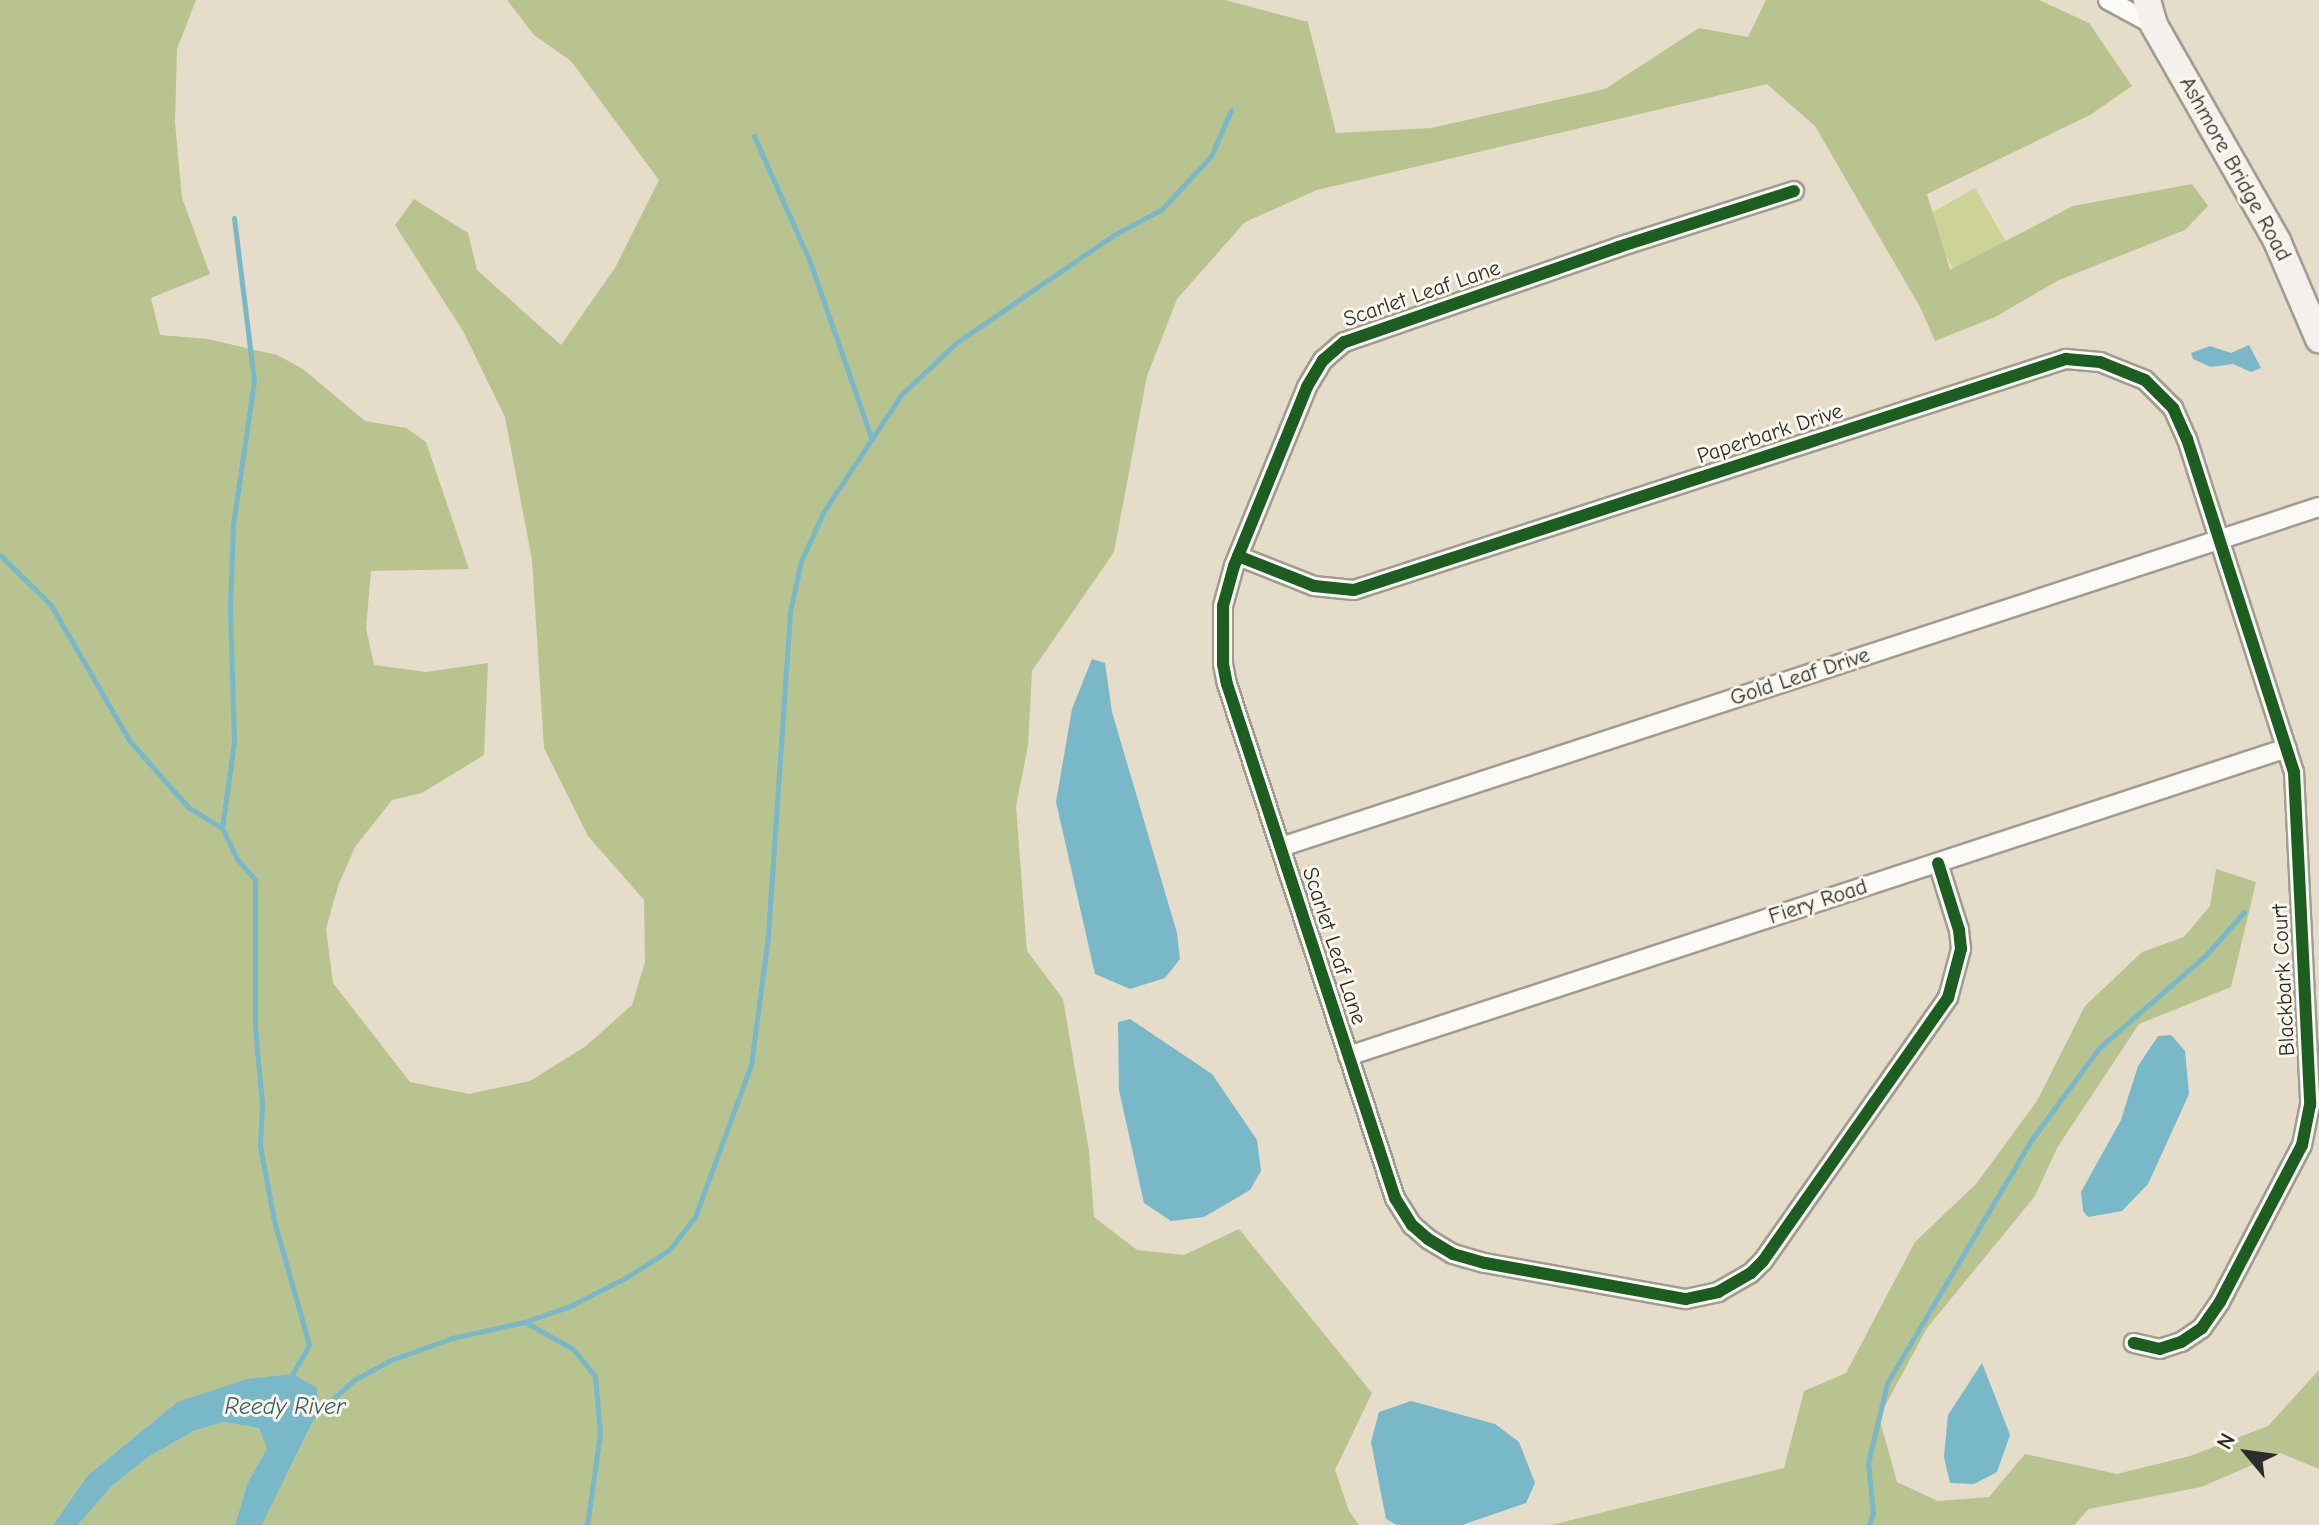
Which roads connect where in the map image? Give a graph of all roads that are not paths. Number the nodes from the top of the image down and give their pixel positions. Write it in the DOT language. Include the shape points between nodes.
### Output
graph roads {
  1 [pos="2108,0"];
  2 [pos="2150,12"];
  3 [pos="1794,191"];
  4 [pos="2319,339"];
  5 [pos="2319,507"];
  6 [pos="2219,540"];
  7 [pos="1238,556"];
  8 [pos="2287,748"];
  9 [pos="1281,847"];
  10 [pos="1938,863"];
  11 [pos="2310,904"];
  12 [pos="1348,1056"];
  13 [pos="2134,1343"];
  1 -- 2 [label="street"];
  2 -- 4 [label="main road, Ashmore Bridge Road" via="2250,189"];
  3 -- 7 [label="street, Scarlet Leaf Lane" via="1344,342 1323,360 1307,387"];
  5 -- 6 [label="street, Gold Leaf Drive"];
  6 -- 7 [label="street, Paperbark Drive" via="2187,439 2166,400 2133,373 2100,362 2066,359 1370,587 1314,586"];
  6 -- 8 [label="street, Blackbark Court"];
  6 -- 9 [label="street, Gold Leaf Drive"];
  7 -- 9 [label="street, Scarlet Leaf Lane" via="1223,606 1223,664"];
  8 -- 10 [label="street, Fiery Road"];
  8 -- 11 [label="street, Blackbark Court"];
  9 -- 12 [label="street, Scarlet Leaf Lane"];
  10 -- 12 [label="street, Fiery Road"];
  10 -- 12 [label="street, Scarlet Leaf Lane" via="1961,949 1948,998 1763,1261 1718,1292 1686,1299 1660,1296 1485,1263 1441,1248 1412,1225 1395,1198"];
  11 -- 13 [label="street, Blackbark Court" via="2310,1105 2302,1145 2202,1328 2160,1349"];
}
